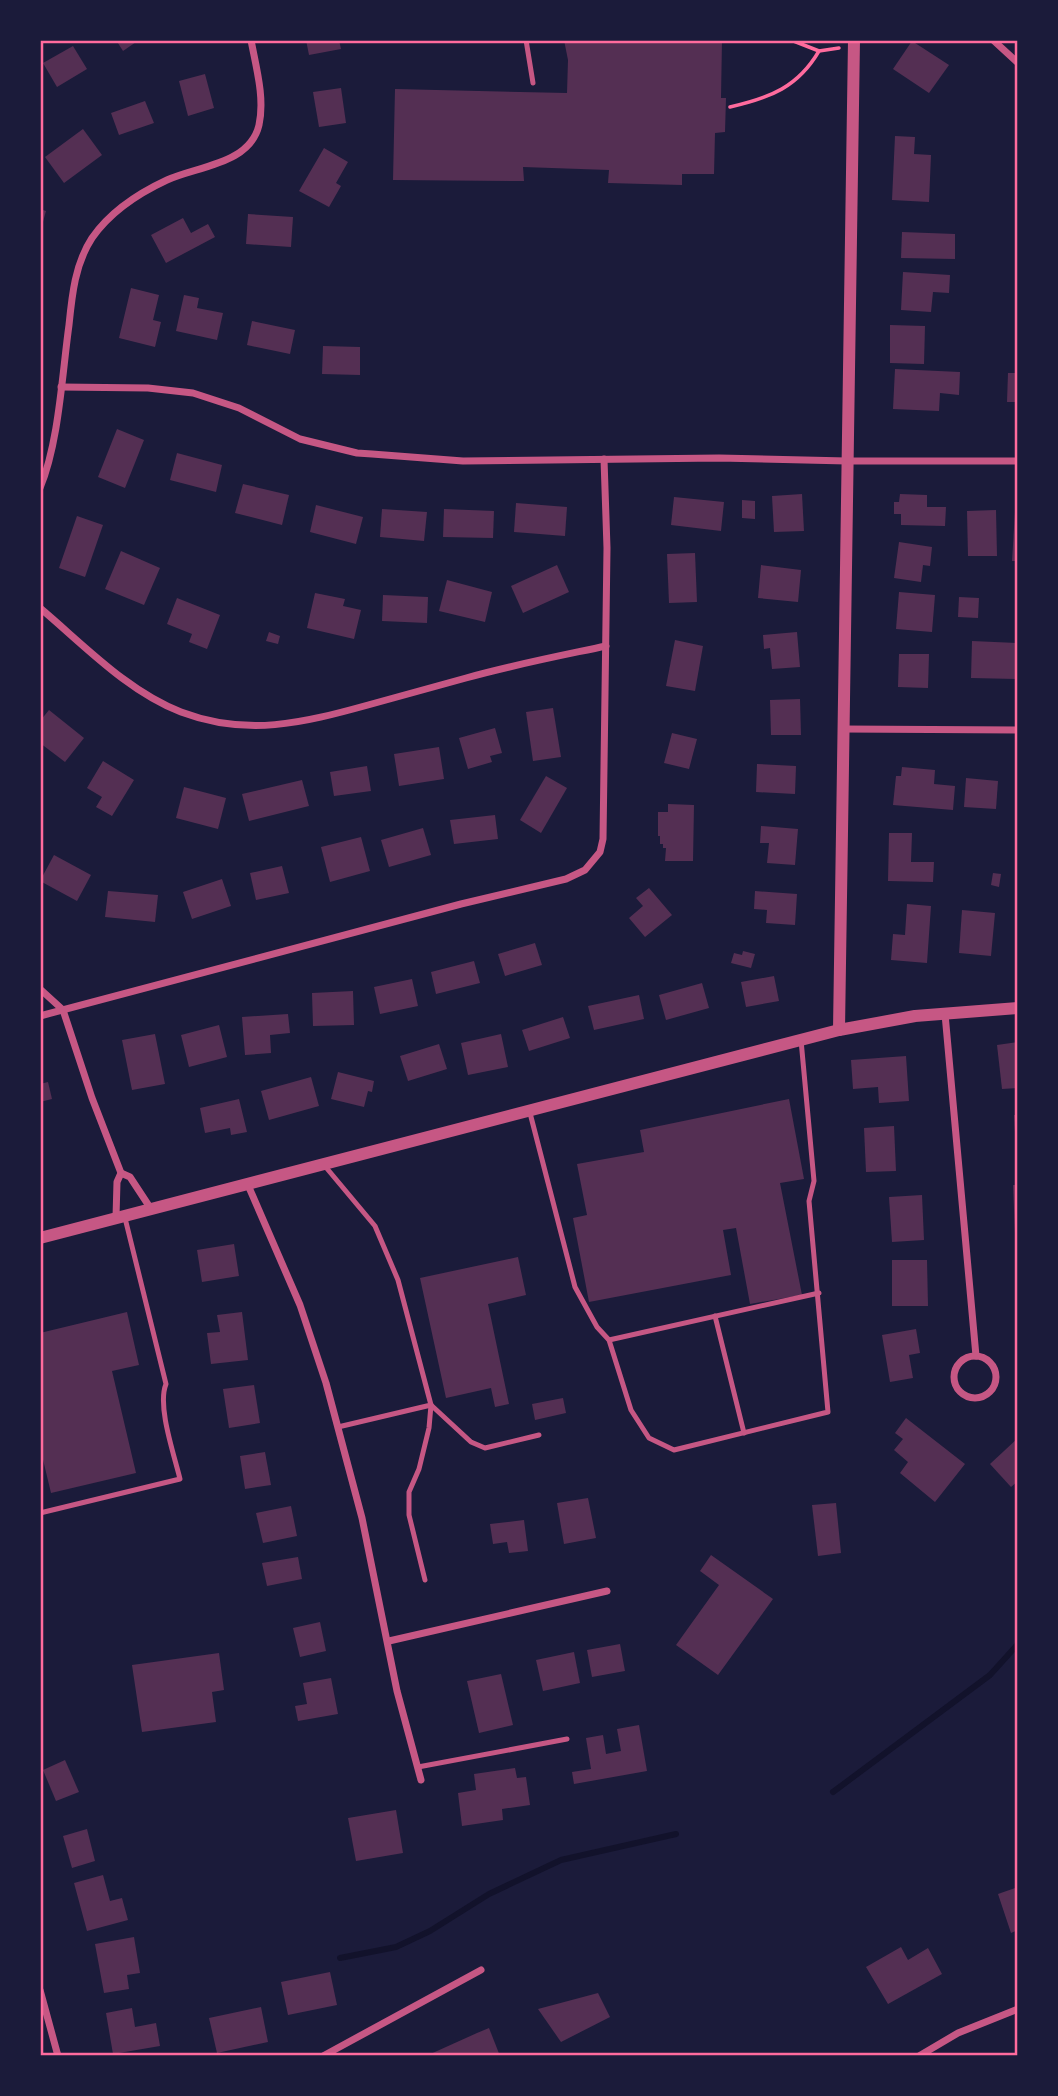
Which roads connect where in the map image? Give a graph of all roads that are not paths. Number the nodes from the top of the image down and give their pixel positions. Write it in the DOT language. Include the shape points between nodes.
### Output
graph roads {
  1 [pos="251,40"];
  2 [pos="526,40"];
  3 [pos="993,40"];
  4 [pos="854,43"];
  5 [pos="1018,63"];
  6 [pos="533,83"];
  7 [pos="61,387"];
  8 [pos="604,459"];
  9 [pos="847,461"];
  10 [pos="1018,461"];
  11 [pos="40,488"];
  12 [pos="40,608"];
  13 [pos="606,646"];
  14 [pos="843,729"];
  15 [pos="1018,730"];
  16 [pos="40,989"];
  17 [pos="1018,1008"];
  18 [pos="62,1010"];
  19 [pos="945,1014"];
  20 [pos="40,1016"];
  21 [pos="839,1030"];
  22 [pos="801,1040"];
  23 [pos="530,1111"];
  24 [pos="324,1165"];
  25 [pos="121,1173"];
  26 [pos="248,1185"];
  27 [pos="151,1209"];
  28 [pos="120,1216"];
  29 [pos="40,1238"];
  30 [pos="819,1293"];
  31 [pos="715,1316"];
  32 [pos="609,1340"];
  33 [pos="976,1356"];
  34 [pos="431,1405"];
  35 [pos="338,1427"];
  36 [pos="744,1433"];
  37 [pos="539,1435"];
  38 [pos="40,1513"];
  39 [pos="425,1580"];
  40 [pos="607,1591"];
  41 [pos="388,1641"];
  42 [pos="567,1739"];
  43 [pos="418,1767"];
  44 [pos="421,1780"];
  45 [pos="481,1970"];
  46 [pos="40,1990"];
  47 [pos="1018,2009"];
  48 [pos="58,2056"];
  49 [pos="323,2056"];
  50 [pos="919,2056"];
  1 -- 7 [label="street" via="260,95 259,125 250,145 138,195 93,237 73,290"];
  2 -- 6 [label="lane"];
  3 -- 5 [label="street"];
  4 -- 9 [label="street"];
  7 -- 8 [label="street" via="193,393 239,408 300,439 357,453 463,461"];
  7 -- 11 [label="street"];
  8 -- 9 [label="street"];
  8 -- 13 [label="street"];
  9 -- 10 [label="street"];
  9 -- 14 [label="street"];
  12 -- 13 [label="street" via="138,690 181,712 245,726 311,720"];
  13 -- 18 [label="street" via="603,839 600,852 585,870 566,879"];
  14 -- 15 [label="street"];
  14 -- 21 [label="street"];
  16 -- 18 [label="street"];
  17 -- 19 [label="street"];
  18 -- 20 [label="street"];
  18 -- 25 [label="street"];
  19 -- 21 [label="street"];
  19 -- 33 [label="street"];
  21 -- 22 [label="street"];
  22 -- 23 [label="street"];
  22 -- 30 [label="lane"];
  23 -- 24 [label="street"];
  23 -- 32 [label="lane" via="575,1287"];
  24 -- 26 [label="street"];
  24 -- 34 [label="lane" via="375,1226 398,1280"];
  25 -- 27 [label="street" via="131,1177"];
  25 -- 28 [label="street" via="117,1182"];
  26 -- 27 [label="street"];
  26 -- 35 [label="street" via="300,1305"];
  27 -- 28 [label="street"];
  28 -- 29 [label="street"];
  28 -- 38 [label="lane" via="166,1384 166,1415 180,1479"];
  30 -- 31 [label="lane"];
  30 -- 36 [label="lane" via="828,1412"];
  31 -- 32 [label="lane"];
  31 -- 36 [label="lane"];
  32 -- 36 [label="lane" via="631,1410 649,1438 674,1450"];
  33 -- 33 [label="street" via="958,1364 954,1377 963,1394 976,1398 989,1393 996,1381 994,1367"];
  34 -- 35 [label="lane"];
  34 -- 37 [label="lane" via="471,1442 485,1448"];
  34 -- 39 [label="lane" via="419,1469 409,1492 409,1515"];
  35 -- 41 [label="street"];
  40 -- 41 [label="street"];
  41 -- 43 [label="street"];
  42 -- 43 [label="lane"];
  43 -- 44 [label="street"];
  45 -- 49 [label="street"];
  46 -- 48 [label="street"];
  47 -- 50 [label="street" via="958,2033"];
}
